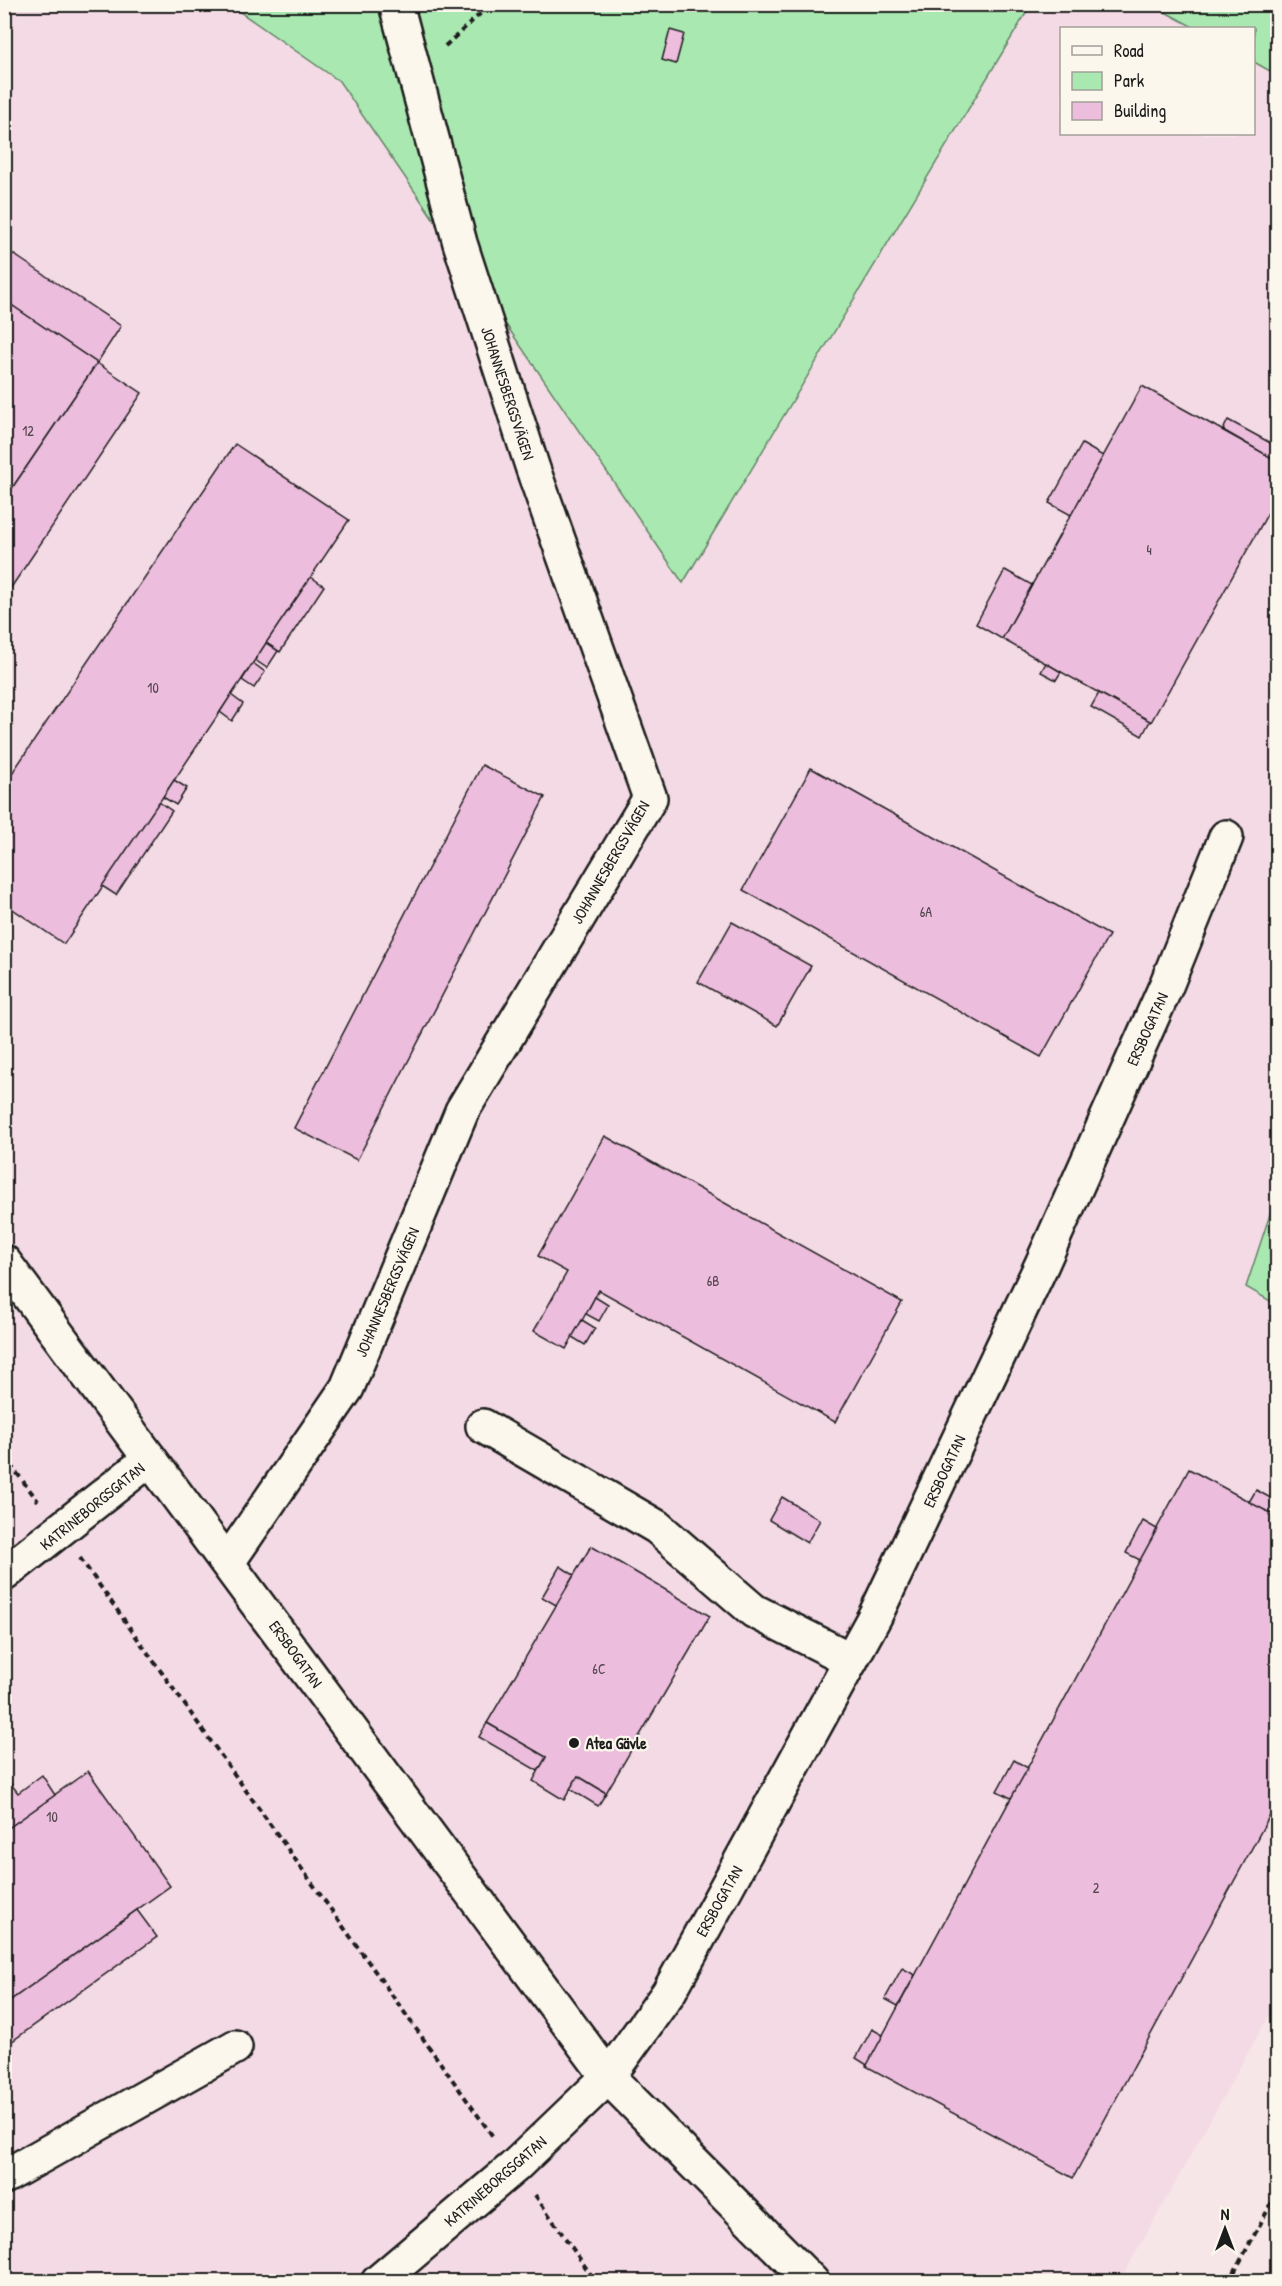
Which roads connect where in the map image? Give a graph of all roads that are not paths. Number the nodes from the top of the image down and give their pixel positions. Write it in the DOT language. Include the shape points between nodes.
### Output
graph roads {
  1 [pos="396,4"];
  2 [pos="1226,837"];
  3 [pos="4,1262"];
  4 [pos="483,1426"];
  5 [pos="150,1459"];
  6 [pos="228,1562"];
  7 [pos="4,1574"];
  8 [pos="851,1660"];
  9 [pos="235,2047"];
  10 [pos="608,2077"];
  11 [pos="4,2177"];
  12 [pos="378,2282"];
  13 [pos="812,2282"];
  1 -- 6 [label="street, JOHANNESBERGSVÄGEN" via="459,243 529,458 650,798 462,1111 347,1388"];
  2 -- 8 [label="street, ERSBOGATAN" via="1166,986 1042,1264"];
  3 -- 5 [label="street, ERSBOGATAN"];
  4 -- 8 [label="street" via="657,1527 754,1611"];
  5 -- 6 [label="street, ERSBOGATAN"];
  5 -- 7 [label="street, KATRINEBORGSGATAN"];
  6 -- 10 [label="street, ERSBOGATAN"];
  8 -- 10 [label="street, ERSBOGATAN" via="669,1992"];
  9 -- 11 [label="street"];
  10 -- 12 [label="street, KATRINEBORGSGATAN" via="514,2167"];
  10 -- 13 [label="street, ERSBOGATAN"];
}
